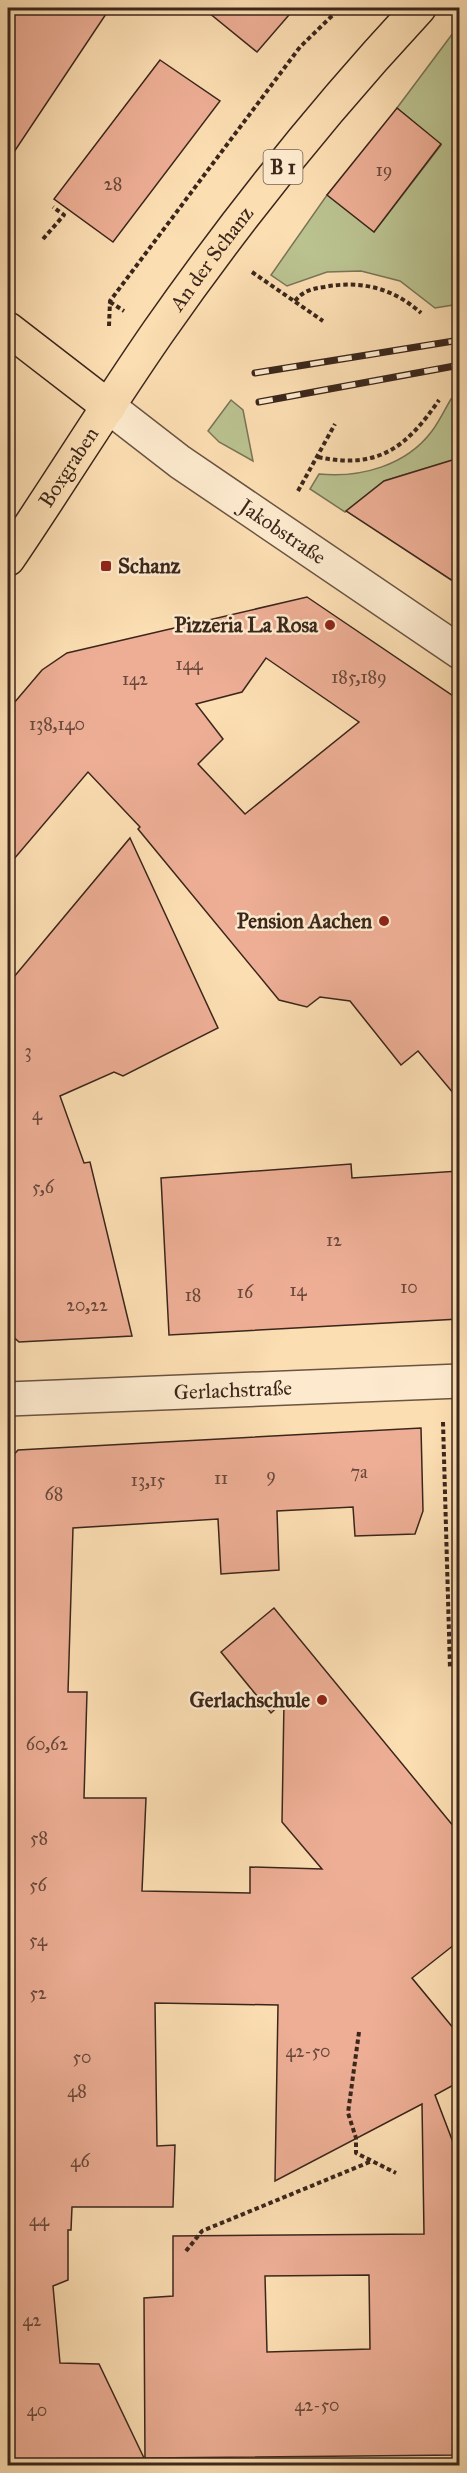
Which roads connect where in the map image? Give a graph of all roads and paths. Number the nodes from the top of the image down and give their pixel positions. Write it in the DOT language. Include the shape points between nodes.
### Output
graph roads {
  1 [pos="340,8"];
  2 [pos="419,8"];
  3 [pos="52,207"];
  4 [pos="43,239"];
  5 [pos="220,248"];
  6 [pos="110,301"];
  7 [pos="295,301"];
  8 [pos="422,313"];
  9 [pos="323,321"];
  10 [pos="8,329"];
  11 [pos="439,400"];
  12 [pos="109,407"];
  13 [pos="335,424"];
  14 [pos="318,457"];
  15 [pos="277,528"];
  16 [pos="8,559"];
  17 [pos="459,652"];
  18 [pos="450,1381"];
  19 [pos="8,1399"];
  20 [pos="450,1669"];
  21 [pos="359,2032"];
  22 [pos="372,2161"];
  23 [pos="396,2173"];
  24 [pos="186,2251"];
  1 -- 6 [label="path" via="300,47"];
  2 -- 5 [label="main road, An der Schanz / B 1" via="366,64"];
  3 -- 4 [label="path" via="64,215"];
  5 -- 7 [label="path"];
  5 -- 12 [label="main road, An der Schanz / B 1"];
  7 -- 8 [label="path" via="303,292 313,289 360,284 393,293"];
  7 -- 9 [label="path"];
  10 -- 12 [label="main road"];
  11 -- 14 [label="path" via="410,438 393,448 366,459 337,461"];
  12 -- 15 [label="street, Jakobstraße"];
  12 -- 16 [label="main road, Boxgraben / B 1"];
  13 -- 14 [label="path"];
  14 -- 15 [label="path"];
  15 -- 17 [label="street, Jakobstraße"];
  18 -- 19 [label="street, Gerlachstraße"];
  18 -- 20 [label="path"];
  21 -- 22 [label="path" via="348,2113 356,2153"];
  22 -- 23 [label="path"];
  22 -- 24 [label="path" via="202,2231"];
}
